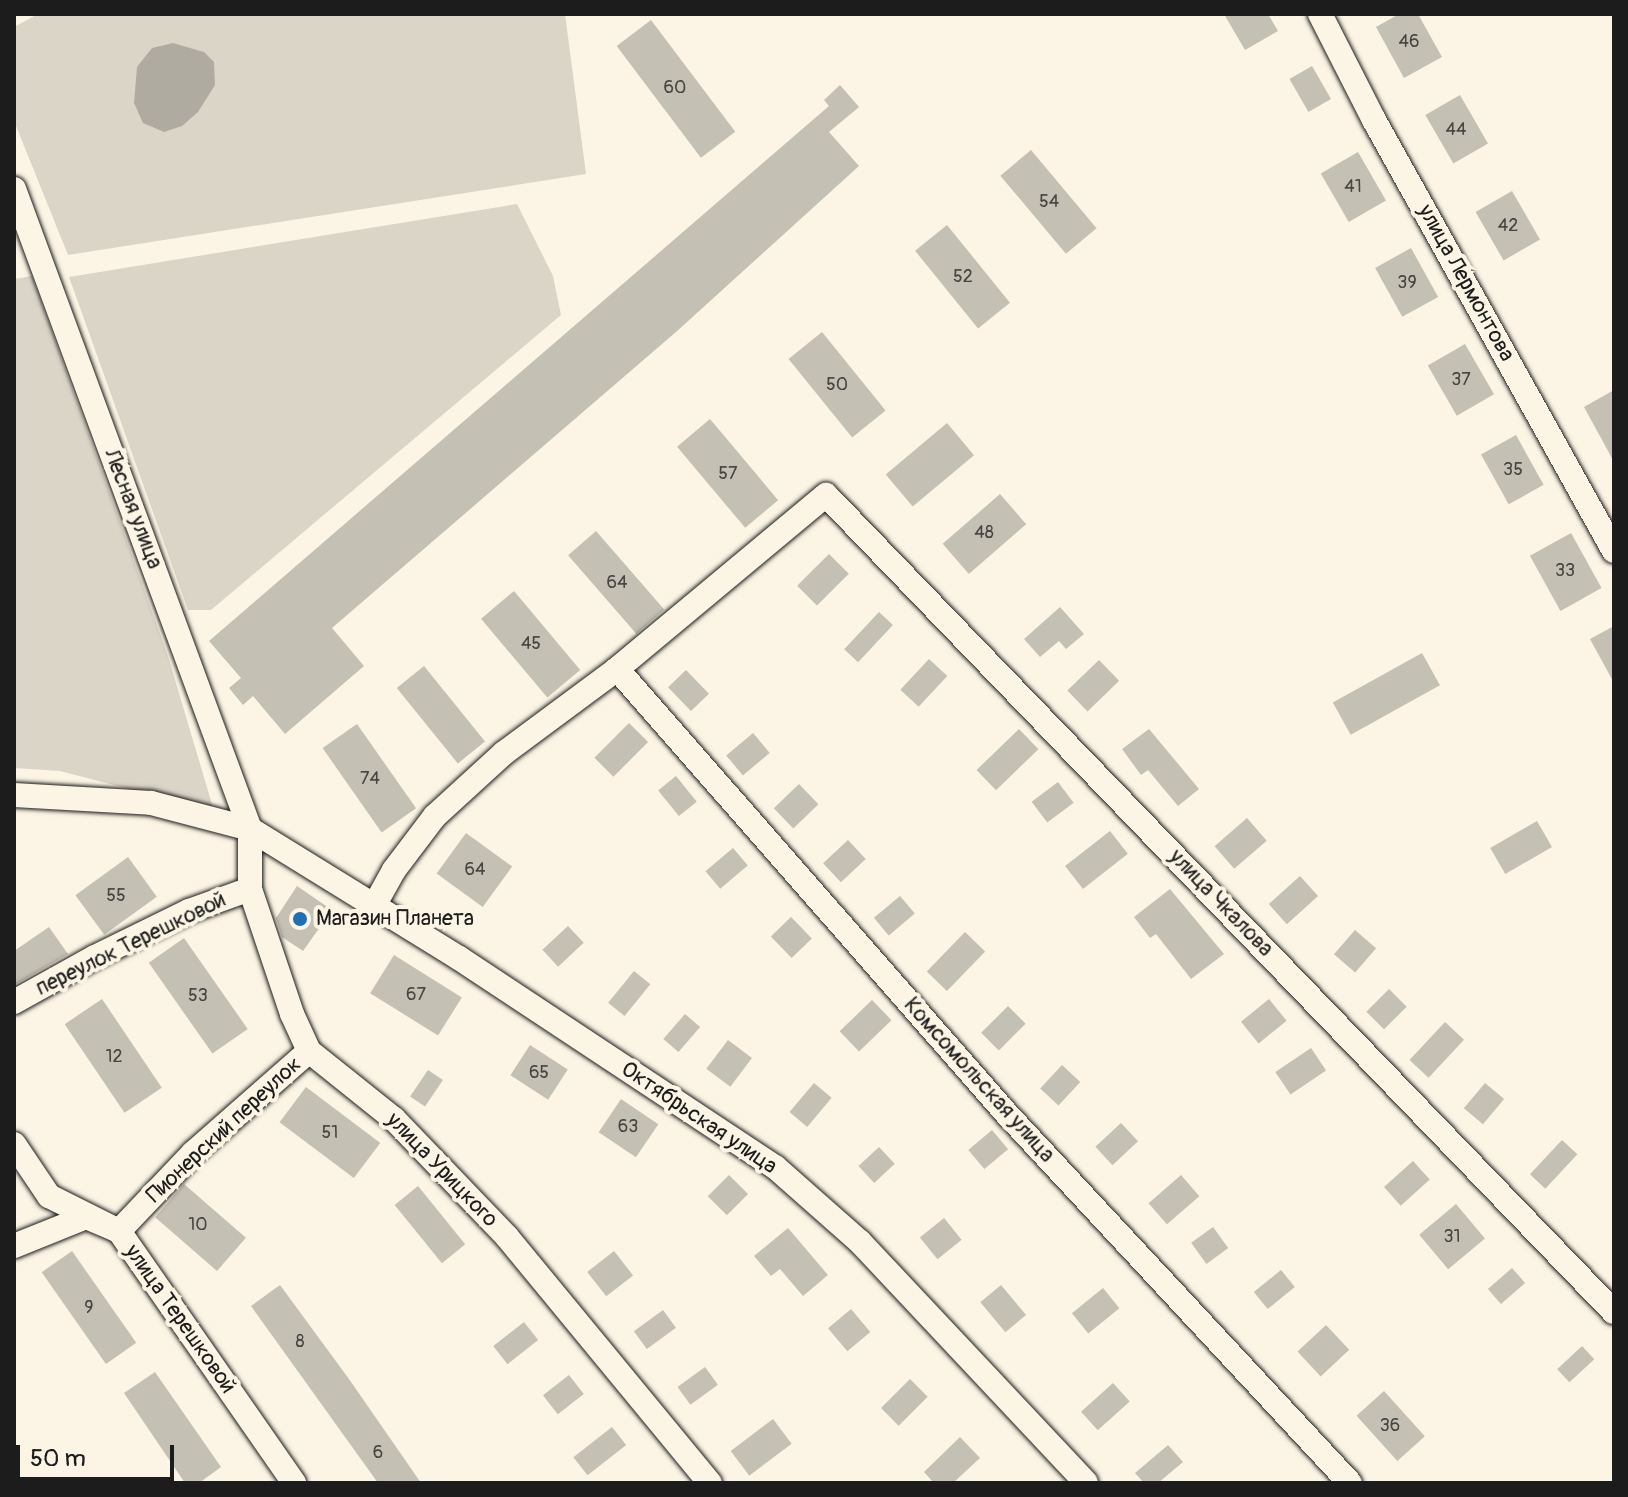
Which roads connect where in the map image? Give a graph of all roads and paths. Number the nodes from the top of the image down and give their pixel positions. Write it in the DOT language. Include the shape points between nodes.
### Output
graph roads {
  1 [pos="1320,14"];
  2 [pos="14,189"];
  3 [pos="1614,551"];
  4 [pos="617,669"];
  5 [pos="14,795"];
  6 [pos="250,829"];
  7 [pos="250,889"];
  8 [pos="374,906"];
  9 [pos="14,1002"];
  10 [pos="309,1051"];
  11 [pos="14,1144"];
  12 [pos="119,1231"];
  13 [pos="14,1246"];
  14 [pos="1614,1312"];
  15 [pos="294,1483"];
  16 [pos="710,1483"];
  17 [pos="1086,1483"];
  18 [pos="1350,1483"];
  1 -- 3 [label="street, улица Лермонтова"];
  2 -- 6 [label="street, Лесная улица"];
  4 -- 8 [label="street" via="504,753 435,816"];
  4 -- 14 [label="street, улица Чкалова" via="826,495"];
  4 -- 18 [label="street, Комсомольская улица" via="1006,1113"];
  5 -- 6 [label="street, Октябрьская улица" via="151,803"];
  6 -- 7 [label="street, улица Урицкого"];
  6 -- 8 [label="street, Октябрьская улица"];
  7 -- 9 [label="street, переулок Терешковой" via="176,918"];
  7 -- 10 [label="street, улица Урицкого"];
  8 -- 17 [label="street, Октябрьская улица" via="775,1167 860,1242"];
  10 -- 12 [label="street, Пионерский переулок" via="193,1153"];
  10 -- 16 [label="street, улица Урицкого" via="394,1119 507,1237"];
  11 -- 12 [label="street, улица Терешковой" via="49,1196"];
  12 -- 13 [label="street" via="86,1217"];
  12 -- 15 [label="street, улица Терешковой"];
}
